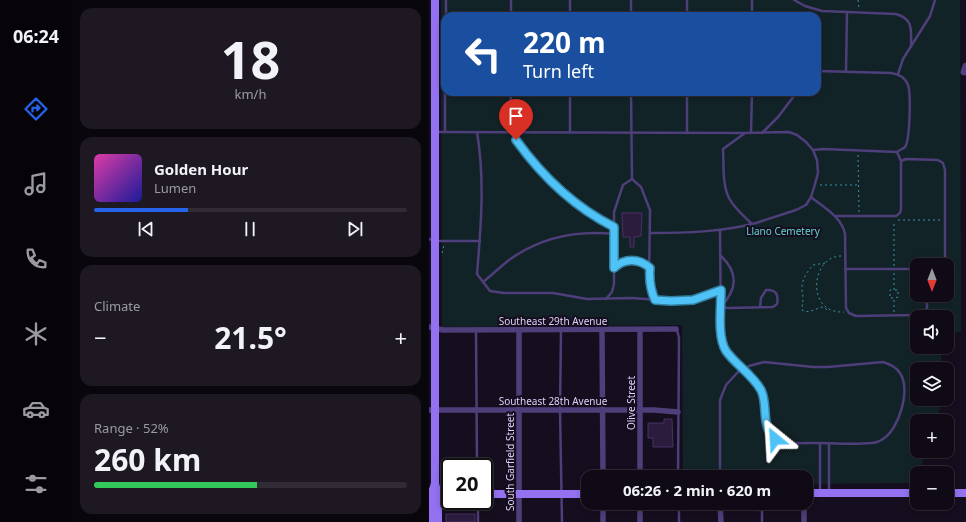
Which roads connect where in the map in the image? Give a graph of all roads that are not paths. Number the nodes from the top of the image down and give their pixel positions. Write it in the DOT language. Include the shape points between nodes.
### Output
graph roads {
  1 [pos="435,0"];
  2 [pos="446,0"];
  3 [pos="511,0"];
  4 [pos="570,0"];
  5 [pos="631,0"];
  6 [pos="687,0"];
  7 [pos="752,0"];
  8 [pos="794,0"];
  9 [pos="935,0"];
  10 [pos="446,12"];
  11 [pos="511,12"];
  12 [pos="570,12"];
  13 [pos="631,12"];
  14 [pos="687,12"];
  15 [pos="752,12"];
  16 [pos="847,12"];
  17 [pos="911,47"];
  18 [pos="821,71"];
  19 [pos="846,71"];
  20 [pos="898,74"];
  21 [pos="445,96"];
  22 [pos="511,96"];
  23 [pos="570,96"];
  24 [pos="631,96"];
  25 [pos="687,96"];
  26 [pos="751,96"];
  27 [pos="794,96"];
  28 [pos="435,132"];
  29 [pos="445,132"];
  30 [pos="477,132"];
  31 [pos="511,132"];
  32 [pos="570,132"];
  33 [pos="631,132"];
  34 [pos="687,133"];
  35 [pos="745,133"];
  36 [pos="751,133"];
  37 [pos="762,133"];
  38 [pos="813,150"];
  39 [pos="897,152"];
  40 [pos="901,161"];
  41 [pos="632,179"];
  42 [pos="811,197"];
  43 [pos="835,216"];
  44 [pos="752,224"];
  45 [pos="614,227"];
  46 [pos="720,230"];
  47 [pos="651,233"];
  48 [pos="614,234"];
  49 [pos="431,241"];
  50 [pos="480,241"];
  51 [pos="720,255"];
  52 [pos="945,258"];
  53 [pos="614,268"];
  54 [pos="650,268"];
  55 [pos="845,269"];
  56 [pos="910,269"];
  57 [pos="483,282"];
  58 [pos="721,290"];
  59 [pos="606,299"];
  60 [pos="655,300"];
  61 [pos="927,302"];
  62 [pos="721,307"];
  63 [pos="760,307"];
  64 [pos="432,328"];
  65 [pos="677,329"];
  66 [pos="476,330"];
  67 [pos="561,330"];
  68 [pos="602,330"];
  69 [pos="640,330"];
  70 [pos="519,331"];
  71 [pos="744,369"];
  72 [pos="432,410"];
  73 [pos="477,410"];
  74 [pos="519,410"];
  75 [pos="560,410"];
  76 [pos="602,410"];
  77 [pos="640,410"];
  78 [pos="678,412"];
  79 [pos="819,443"];
  80 [pos="829,443"];
  81 [pos="477,458"];
  82 [pos="603,470"];
  83 [pos="640,470"];
  84 [pos="678,470"];
  85 [pos="720,470"];
  86 [pos="433,492"];
  87 [pos="813,493"];
  88 [pos="819,493"];
  89 [pos="829,493"];
  90 [pos="910,493"];
  91 [pos="954,493"];
  92 [pos="966,493"];
  93 [pos="493,494"];
  94 [pos="519,494"];
  95 [pos="561,494"];
  96 [pos="581,494"];
  97 [pos="478,510"];
  98 [pos="603,510"];
  99 [pos="640,510"];
  100 [pos="679,510"];
  101 [pos="721,510"];
  102 [pos="762,510"];
  103 [pos="804,510"];
  104 [pos="431,522"];
  105 [pos="438,522"];
  106 [pos="477,522"];
  107 [pos="519,522"];
  108 [pos="561,522"];
  109 [pos="603,522"];
  110 [pos="640,522"];
  111 [pos="679,522"];
  112 [pos="721,522"];
  113 [pos="762,522"];
  114 [pos="804,522"];
  1 -- 28 [label="main road"];
  2 -- 10 [label="lane"];
  3 -- 11 [label="lane"];
  4 -- 12 [label="lane"];
  5 -- 13 [label="lane"];
  6 -- 14 [label="lane"];
  7 -- 15 [label="lane"];
  8 -- 16 [label="lane" via="822,11"];
  9 -- 17 [label="lane" via="930,16"];
  16 -- 17 [label="lane" via="904,16 911,30"];
  16 -- 19 [label="lane"];
  17 -- 20 [label="lane" via="903,59"];
  18 -- 19 [label="lane"];
  19 -- 20 [label="lane"];
  20 -- 39 [label="lane" via="908,84 910,92 909,139"];
  21 -- 29 [label="lane"];
  22 -- 31 [label="lane"];
  23 -- 32 [label="lane"];
  24 -- 33 [label="lane"];
  25 -- 34 [label="lane"];
  26 -- 36 [label="lane"];
  27 -- 37 [label="lane"];
  28 -- 29 [label="lane"];
  28 -- 49 [label="main road"];
  29 -- 30 [label="lane"];
  30 -- 31 [label="lane"];
  30 -- 50 [label="lane" via="483,183"];
  31 -- 32 [label="lane"];
  31 -- 45 [label="lane" via="552,183 596,218"];
  32 -- 33 [label="lane"];
  33 -- 34 [label="lane"];
  33 -- 41 [label="lane"];
  34 -- 35 [label="lane"];
  35 -- 36 [label="lane"];
  35 -- 44 [label="lane" via="723,149 724,181 729,198"];
  36 -- 37 [label="lane"];
  37 -- 38 [label="lane" via="789,132 797,135"];
  38 -- 39 [label="lane"];
  38 -- 42 [label="lane" via="818,173"];
  39 -- 40 [label="lane"];
  40 -- 43 [label="lane" via="900,213 896,216"];
  40 -- 52 [label="lane" via="938,160 943,163"];
  41 -- 45 [label="lane" via="623,185 618,198 614,212"];
  41 -- 47 [label="lane" via="641,187 646,198 650,210"];
  42 -- 43 [label="lane"];
  42 -- 44 [label="lane" via="806,204 796,210"];
  43 -- 55 [label="lane" via="844,227"];
  44 -- 46 [label="lane"];
  45 -- 48 [label="lane"];
  46 -- 47 [label="lane"];
  46 -- 51 [label="lane"];
  47 -- 54 [label="lane"];
  48 -- 53 [label="lane"];
  48 -- 57 [label="lane" via="597,232 554,237 509,260"];
  49 -- 50 [label="lane"];
  49 -- 64 [label="main road"];
  50 -- 57 [label="lane" via="477,274"];
  51 -- 58 [label="lane"];
  51 -- 62 [label="lane" via="732,268 734,280 729,299"];
  53 -- 54 [label="lane" via="620,262 632,261"];
  53 -- 59 [label="lane" via="612,292"];
  54 -- 60 [label="lane" via="649,282"];
  55 -- 56 [label="lane"];
  55 -- 61 [label="lane" via="846,308 849,313 856,316 917,315 927,308"];
  57 -- 59 [label="lane" via="490,291 504,293 553,293 587,299"];
  58 -- 60 [label="lane" via="693,300"];
  58 -- 62 [label="lane"];
  59 -- 60 [label="lane"];
  62 -- 63 [label="lane"];
  62 -- 71 [label="lane" via="721,338 726,350"];
  63 -- 63 [label="lane" via="773,307 777,304 779,298 776,293 766,290 761,298"];
  64 -- 66 [label="street, Southeast 29th Avenue"];
  64 -- 72 [label="main road"];
  65 -- 69 [label="street, Southeast 29th Avenue"];
  65 -- 78 [label="lane"];
  66 -- 70 [label="street, Southeast 29th Avenue"];
  66 -- 73 [label="lane"];
  67 -- 68 [label="street, Southeast 29th Avenue"];
  67 -- 70 [label="street, Southeast 29th Avenue"];
  67 -- 75 [label="lane"];
  68 -- 69 [label="street, Southeast 29th Avenue"];
  68 -- 76 [label="street"];
  69 -- 77 [label="street, Olive Street"];
  70 -- 74 [label="street, South Garfield Street"];
  71 -- 79 [label="lane" via="761,390 766,422 775,439 783,442"];
  71 -- 80 [label="lane" via="764,362 813,367 883,362 897,369 904,384 903,398 896,425 890,434 873,443"];
  71 -- 85 [label="lane" via="726,384 720,400"];
  72 -- 73 [label="street, Southeast 28th Avenue"];
  72 -- 86 [label="main road"];
  73 -- 74 [label="street, Southeast 28th Avenue"];
  73 -- 81 [label="lane"];
  74 -- 75 [label="street, Southeast 28th Avenue"];
  74 -- 94 [label="street, South Garfield Street"];
  75 -- 76 [label="street, Southeast 28th Avenue"];
  75 -- 95 [label="lane"];
  76 -- 77 [label="street, Southeast 28th Avenue"];
  76 -- 82 [label="street"];
  77 -- 78 [label="street, Southeast 28th Avenue"];
  77 -- 83 [label="street, Olive Street"];
  78 -- 84 [label="lane"];
  79 -- 80 [label="lane"];
  79 -- 88 [label="lane"];
  80 -- 89 [label="lane"];
  86 -- 104 [label="main road"];
  86 -- 105 [label="main road"];
  87 -- 88 [label="main road"];
  88 -- 89 [label="main road"];
  89 -- 90 [label="main road"];
  91 -- 92 [label="main road"];
  93 -- 94 [label="main road"];
  94 -- 95 [label="main road"];
  94 -- 107 [label="street, South Garfield Street"];
  95 -- 96 [label="main road"];
  95 -- 108 [label="lane"];
  97 -- 106 [label="lane"];
  98 -- 109 [label="street"];
  99 -- 110 [label="street"];
  100 -- 111 [label="lane"];
  101 -- 112 [label="street"];
  102 -- 113 [label="lane"];
  103 -- 114 [label="street"];
}
